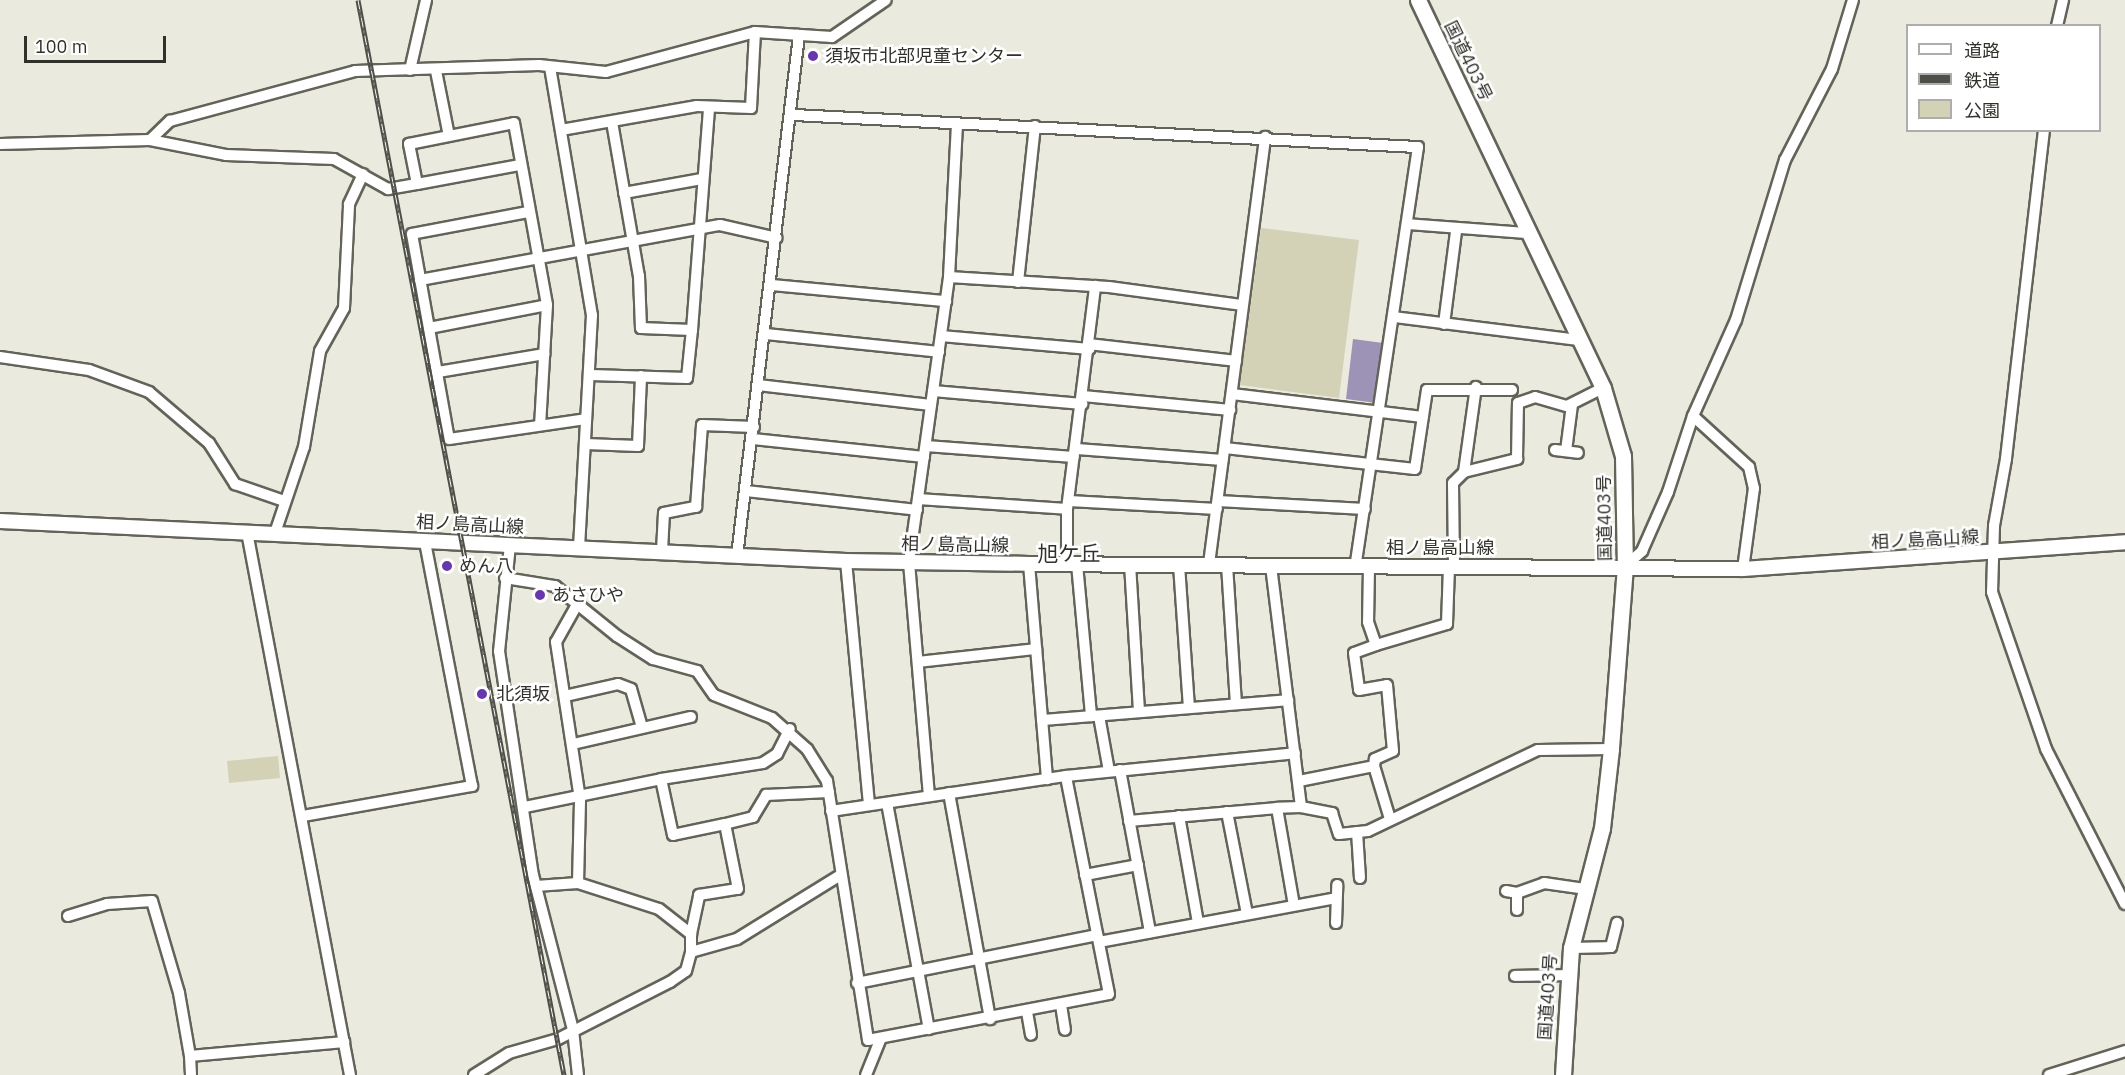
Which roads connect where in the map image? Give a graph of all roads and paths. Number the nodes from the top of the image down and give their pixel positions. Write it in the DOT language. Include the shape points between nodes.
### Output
graph roads {
  1 [pos="426,0"];
  2 [pos="886,0"];
  3 [pos="1418,0"];
  4 [pos="1853,0"];
  5 [pos="2063,0"];
  6 [pos="2057,24"];
  7 [pos="754,32"];
  8 [pos="799,36"];
  9 [pos="550,67"];
  10 [pos="410,70"];
  11 [pos="436,71"];
  12 [pos="709,108"];
  13 [pos="794,115"];
  14 [pos="612,122"];
  15 [pos="957,124"];
  16 [pos="1035,126"];
  17 [pos="561,130"];
  18 [pos="2044,132"];
  19 [pos="449,136"];
  20 [pos="1265,137"];
  21 [pos="150,140"];
  22 [pos="0,144"];
  23 [pos="520,165"];
  24 [pos="363,174"];
  25 [pos="702,179"];
  26 [pos="417,184"];
  27 [pos="624,193"];
  28 [pos="528,212"];
  29 [pos="1407,224"];
  30 [pos="698,230"];
  31 [pos="1456,231"];
  32 [pos="1528,233"];
  33 [pos="777,238"];
  34 [pos="633,242"];
  35 [pos="584,251"];
  36 [pos="538,259"];
  37 [pos="949,277"];
  38 [pos="420,280"];
  39 [pos="1018,282"];
  40 [pos="772,285"];
  41 [pos="1095,286"];
  42 [pos="946,301"];
  43 [pos="547,305"];
  44 [pos="1243,305"];
  45 [pos="1394,317"];
  46 [pos="1444,324"];
  47 [pos="429,328"];
  48 [pos="693,330"];
  49 [pos="766,334"];
  50 [pos="941,336"];
  51 [pos="1578,340"];
  52 [pos="1089,346"];
  53 [pos="939,352"];
  54 [pos="544,354"];
  55 [pos="0,357"];
  56 [pos="1236,361"];
  57 [pos="438,372"];
  58 [pos="591,375"];
  59 [pos="641,376"];
  60 [pos="758,385"];
  61 [pos="1476,387"];
  62 [pos="1603,388"];
  63 [pos="1512,390"];
  64 [pos="933,391"];
  65 [pos="1232,394"];
  66 [pos="1083,400"];
  67 [pos="931,405"];
  68 [pos="1572,405"];
  69 [pos="1230,410"];
  70 [pos="1378,410"];
  71 [pos="1693,416"];
  72 [pos="1423,417"];
  73 [pos="586,418"];
  74 [pos="540,425"];
  75 [pos="754,433"];
  76 [pos="586,444"];
  77 [pos="1225,448"];
  78 [pos="925,451"];
  79 [pos="1567,451"];
  80 [pos="1075,453"];
  81 [pos="1223,460"];
  82 [pos="1372,462"];
  83 [pos="1464,472"];
  84 [pos="746,491"];
  85 [pos="284,501"];
  86 [pos="917,504"];
  87 [pos="1068,505"];
  88 [pos="1217,505"];
  89 [pos="1365,509"];
  90 [pos="0,521"];
  91 [pos="247,532"];
  92 [pos="275,533"];
  93 [pos="425,541"];
  94 [pos="2125,542"];
  95 [pos="510,545"];
  96 [pos="579,548"];
  97 [pos="662,551"];
  98 [pos="1991,554"];
  99 [pos="737,556"];
  100 [pos="846,561"];
  101 [pos="909,562"];
  102 [pos="1029,564"];
  103 [pos="1072,564"];
  104 [pos="1130,564"];
  105 [pos="1179,564"];
  106 [pos="1209,564"];
  107 [pos="1227,565"];
  108 [pos="1271,566"];
  109 [pos="1452,566"];
  110 [pos="1626,566"];
  111 [pos="1362,567"];
  112 [pos="1743,569"];
  113 [pos="505,578"];
  114 [pos="578,603"];
  115 [pos="1376,645"];
  116 [pos="1036,650"];
  117 [pos="918,662"];
  118 [pos="565,696"];
  119 [pos="1288,700"];
  120 [pos="1236,704"];
  121 [pos="1189,708"];
  122 [pos="1139,712"];
  123 [pos="1095,716"];
  124 [pos="691,717"];
  125 [pos="1042,720"];
  126 [pos="642,727"];
  127 [pos="790,729"];
  128 [pos="573,744"];
  129 [pos="1611,749"];
  130 [pos="1295,753"];
  131 [pos="1374,766"];
  132 [pos="1114,770"];
  133 [pos="1066,776"];
  134 [pos="661,779"];
  135 [pos="1047,779"];
  136 [pos="1299,781"];
  137 [pos="830,792"];
  138 [pos="949,793"];
  139 [pos="579,795"];
  140 [pos="929,796"];
  141 [pos="887,803"];
  142 [pos="869,805"];
  143 [pos="525,807"];
  144 [pos="1302,807"];
  145 [pos="1277,808"];
  146 [pos="831,811"];
  147 [pos="1227,812"];
  148 [pos="303,816"];
  149 [pos="1179,816"];
  150 [pos="1390,819"];
  151 [pos="1129,820"];
  152 [pos="725,825"];
  153 [pos="1357,832"];
  154 [pos="1138,865"];
  155 [pos="1085,875"];
  156 [pos="839,876"];
  157 [pos="1360,878"];
  158 [pos="578,883"];
  159 [pos="1337,885"];
  160 [pos="536,886"];
  161 [pos="1586,889"];
  162 [pos="1336,898"];
  163 [pos="1294,904"];
  164 [pos="2125,904"];
  165 [pos="1517,909"];
  166 [pos="1247,914"];
  167 [pos="68,916"];
  168 [pos="1198,923"];
  169 [pos="1336,923"];
  170 [pos="1617,923"];
  171 [pos="1150,932"];
  172 [pos="692,934"];
  173 [pos="1098,938"];
  174 [pos="1571,948"];
  175 [pos="692,952"];
  176 [pos="979,959"];
  177 [pos="919,971"];
  178 [pos="1568,975"];
  179 [pos="1515,976"];
  180 [pos="857,982"];
  181 [pos="1060,1005"];
  182 [pos="1028,1012"];
  183 [pos="990,1019"];
  184 [pos="929,1029"];
  185 [pos="1065,1029"];
  186 [pos="573,1030"];
  187 [pos="1031,1035"];
  188 [pos="880,1038"];
  189 [pos="344,1042"];
  190 [pos="2125,1051"];
  191 [pos="190,1056"];
  192 [pos="191,1075"];
  193 [pos="350,1075"];
  194 [pos="474,1075"];
  195 [pos="578,1075"];
  196 [pos="866,1075"];
  197 [pos="1563,1075"];
  198 [pos="2049,1075"];
  1 -- 10 [label="street"];
  2 -- 8 [label="street" via="832,37"];
  3 -- 32 [label="highway, 国道403号"];
  4 -- 71 [label="street" via="1832,69 1785,160 1736,320"];
  5 -- 6 [label="street"];
  7 -- 8 [label="street"];
  7 -- 9 [label="street" via="606,72"];
  7 -- 12 [label="street" via="751,108"];
  8 -- 13 [label="street"];
  9 -- 11 [label="street"];
  9 -- 17 [label="street"];
  10 -- 11 [label="street"];
  10 -- 21 [label="street" via="355,71 170,122"];
  11 -- 19 [label="street"];
  12 -- 14 [label="street"];
  12 -- 25 [label="street"];
  13 -- 15 [label="street"];
  13 -- 33 [label="street"];
  14 -- 17 [label="street"];
  14 -- 27 [label="street"];
  15 -- 16 [label="street"];
  15 -- 37 [label="street"];
  16 -- 20 [label="street"];
  16 -- 39 [label="street"];
  17 -- 35 [label="street"];
  18 -- 98 [label="street"];
  19 -- 23 [label="street" via="513,123"];
  19 -- 26 [label="street" via="409,144"];
  20 -- 29 [label="street" via="1418,147"];
  20 -- 44 [label="street"];
  21 -- 22 [label="street"];
  21 -- 24 [label="street" via="226,155 334,159"];
  23 -- 26 [label="street"];
  23 -- 28 [label="street"];
  24 -- 26 [label="street" via="388,189"];
  24 -- 85 [label="street" via="348,214 344,308 320,351 304,447"];
  25 -- 27 [label="street"];
  25 -- 30 [label="street"];
  27 -- 34 [label="street"];
  28 -- 36 [label="street"];
  28 -- 38 [label="street" via="412,234"];
  29 -- 31 [label="street"];
  29 -- 45 [label="street"];
  30 -- 33 [label="street" via="720,225"];
  30 -- 34 [label="street"];
  30 -- 48 [label="street"];
  31 -- 32 [label="street"];
  31 -- 46 [label="street"];
  32 -- 51 [label="highway, 国道403号"];
  33 -- 40 [label="street"];
  34 -- 35 [label="street"];
  34 -- 48 [label="street" via="641,328"];
  35 -- 36 [label="street"];
  35 -- 58 [label="street" via="592,315"];
  36 -- 38 [label="street"];
  36 -- 43 [label="street"];
  37 -- 39 [label="street"];
  37 -- 42 [label="street"];
  38 -- 47 [label="street"];
  39 -- 41 [label="street"];
  40 -- 42 [label="street"];
  40 -- 49 [label="street"];
  41 -- 44 [label="street"];
  41 -- 52 [label="street"];
  42 -- 50 [label="street"];
  43 -- 47 [label="street"];
  43 -- 54 [label="street"];
  44 -- 56 [label="street"];
  45 -- 46 [label="street"];
  45 -- 70 [label="street"];
  46 -- 51 [label="street"];
  47 -- 57 [label="street"];
  48 -- 59 [label="street" via="687,378"];
  49 -- 53 [label="street"];
  49 -- 60 [label="street"];
  50 -- 52 [label="street"];
  50 -- 53 [label="street"];
  51 -- 62 [label="highway, 国道403号"];
  52 -- 56 [label="street"];
  52 -- 66 [label="street"];
  53 -- 64 [label="street"];
  54 -- 57 [label="street"];
  54 -- 74 [label="street"];
  55 -- 85 [label="street" via="89,370 149,392 208,443 235,484"];
  56 -- 65 [label="street"];
  57 -- 74 [label="street" via="449,439"];
  58 -- 59 [label="street"];
  58 -- 73 [label="street"];
  59 -- 76 [label="street" via="638,446"];
  60 -- 67 [label="street"];
  60 -- 75 [label="street"];
  61 -- 63 [label="street"];
  61 -- 72 [label="street" via="1427,390"];
  61 -- 83 [label="street"];
  62 -- 68 [label="street"];
  62 -- 110 [label="highway, 国道403号" via="1623,456"];
  64 -- 66 [label="street"];
  64 -- 67 [label="street"];
  65 -- 69 [label="street"];
  65 -- 70 [label="street"];
  66 -- 69 [label="street"];
  66 -- 80 [label="street"];
  67 -- 78 [label="street"];
  68 -- 79 [label="street"];
  68 -- 83 [label="street" via="1525,398 1516,413 1517,459"];
  69 -- 77 [label="street"];
  70 -- 72 [label="street"];
  70 -- 82 [label="street"];
  71 -- 110 [label="street" via="1642,551"];
  71 -- 112 [label="street" via="1749,466 1754,488"];
  72 -- 82 [label="street" via="1415,469"];
  73 -- 74 [label="street"];
  73 -- 76 [label="street"];
  75 -- 78 [label="street"];
  75 -- 84 [label="street"];
  75 -- 97 [label="street" via="702,424 696,507 664,513"];
  76 -- 96 [label="street"];
  77 -- 81 [label="street"];
  77 -- 82 [label="street"];
  78 -- 80 [label="street"];
  78 -- 86 [label="street"];
  80 -- 81 [label="street"];
  80 -- 87 [label="street"];
  81 -- 88 [label="street"];
  82 -- 89 [label="street"];
  83 -- 109 [label="street" via="1453,483"];
  84 -- 86 [label="street"];
  84 -- 99 [label="street"];
  85 -- 92 [label="street"];
  86 -- 87 [label="street"];
  86 -- 101 [label="street"];
  87 -- 88 [label="street"];
  87 -- 103 [label="street"];
  88 -- 89 [label="street"];
  88 -- 106 [label="street"];
  89 -- 111 [label="street"];
  90 -- 91 [label="main road, 相ノ島高山線"];
  91 -- 92 [label="main road, 相ノ島高山線"];
  91 -- 148 [label="street"];
  92 -- 93 [label="main road, 相ノ島高山線"];
  93 -- 95 [label="main road, 相ノ島高山線"];
  93 -- 148 [label="street" via="472,786"];
  94 -- 98 [label="main road, 相ノ島高山線"];
  95 -- 96 [label="main road, 相ノ島高山線"];
  95 -- 113 [label="street"];
  96 -- 97 [label="main road, 相ノ島高山線"];
  97 -- 99 [label="main road, 相ノ島高山線"];
  98 -- 112 [label="main road, 相ノ島高山線"];
  98 -- 164 [label="street" via="1997,618 2046,749"];
  99 -- 100 [label="main road, 相ノ島高山線"];
  100 -- 101 [label="main road, 相ノ島高山線"];
  100 -- 142 [label="street"];
  101 -- 102 [label="main road, 相ノ島高山線"];
  101 -- 117 [label="street"];
  102 -- 103 [label="main road, 相ノ島高山線"];
  102 -- 116 [label="street"];
  103 -- 104 [label="main road, 相ノ島高山線"];
  103 -- 123 [label="street"];
  104 -- 105 [label="main road, 相ノ島高山線"];
  104 -- 122 [label="street"];
  105 -- 106 [label="main road, 相ノ島高山線"];
  105 -- 121 [label="street"];
  106 -- 107 [label="main road, 相ノ島高山線"];
  107 -- 108 [label="main road, 相ノ島高山線"];
  107 -- 120 [label="street"];
  108 -- 111 [label="main road, 相ノ島高山線"];
  108 -- 119 [label="street"];
  109 -- 110 [label="main road, 相ノ島高山線"];
  109 -- 111 [label="main road, 相ノ島高山線"];
  109 -- 115 [label="street" via="1447,624"];
  110 -- 112 [label="main road, 相ノ島高山線"];
  110 -- 129 [label="highway, 国道403号"];
  111 -- 115 [label="street" via="1368,622"];
  113 -- 114 [label="street" via="555,586"];
  113 -- 143 [label="street" via="498,637"];
  114 -- 118 [label="street" via="556,642"];
  114 -- 127 [label="street" via="653,658 697,671 714,695"];
  115 -- 131 [label="street" via="1349,654 1359,690 1387,685 1393,751 1375,759"];
  116 -- 117 [label="street"];
  116 -- 125 [label="street"];
  117 -- 140 [label="street"];
  118 -- 126 [label="street" via="618,684 631,689"];
  118 -- 128 [label="street"];
  119 -- 120 [label="street"];
  119 -- 130 [label="street"];
  120 -- 121 [label="street"];
  121 -- 122 [label="street"];
  122 -- 123 [label="street"];
  123 -- 125 [label="street"];
  123 -- 132 [label="street"];
  124 -- 126 [label="street"];
  125 -- 135 [label="street"];
  126 -- 128 [label="street"];
  127 -- 134 [label="street" via="777,754 763,763"];
  127 -- 137 [label="street" via="819,766"];
  128 -- 139 [label="street"];
  129 -- 150 [label="street" via="1538,750"];
  129 -- 161 [label="highway, 国道403号" via="1602,828"];
  130 -- 132 [label="street"];
  130 -- 136 [label="street"];
  131 -- 136 [label="street"];
  131 -- 150 [label="street"];
  132 -- 133 [label="street"];
  132 -- 151 [label="street"];
  133 -- 135 [label="street"];
  133 -- 155 [label="street"];
  134 -- 139 [label="street"];
  134 -- 152 [label="street" via="673,835"];
  135 -- 138 [label="street"];
  136 -- 144 [label="street"];
  137 -- 146 [label="street"];
  137 -- 152 [label="street" via="766,795 753,817"];
  138 -- 140 [label="street"];
  138 -- 176 [label="street"];
  139 -- 143 [label="street"];
  139 -- 158 [label="street"];
  140 -- 141 [label="street"];
  141 -- 142 [label="street"];
  141 -- 177 [label="street"];
  142 -- 146 [label="street"];
  143 -- 160 [label="street"];
  144 -- 145 [label="street"];
  144 -- 153 [label="street" via="1332,813 1339,834"];
  145 -- 147 [label="street"];
  145 -- 163 [label="street"];
  146 -- 156 [label="street"];
  147 -- 149 [label="street"];
  147 -- 166 [label="street"];
  148 -- 189 [label="street"];
  149 -- 151 [label="street"];
  149 -- 168 [label="street"];
  150 -- 153 [label="street"];
  151 -- 154 [label="street"];
  152 -- 172 [label="street" via="738,889 699,895"];
  153 -- 157 [label="street"];
  154 -- 155 [label="street"];
  154 -- 171 [label="street"];
  155 -- 173 [label="street"];
  156 -- 175 [label="street" via="737,939"];
  156 -- 180 [label="street"];
  158 -- 160 [label="street"];
  158 -- 172 [label="street" via="659,909"];
  159 -- 162 [label="street"];
  160 -- 186 [label="street"];
  161 -- 165 [label="street" via="1544,883 1512,892"];
  161 -- 174 [label="highway, 国道403号"];
  162 -- 163 [label="street"];
  162 -- 169 [label="street"];
  163 -- 166 [label="street"];
  166 -- 168 [label="street"];
  167 -- 191 [label="street" via="107,904 152,901 179,993"];
  168 -- 171 [label="street"];
  170 -- 174 [label="street" via="1611,947"];
  171 -- 173 [label="street"];
  172 -- 175 [label="street"];
  173 -- 176 [label="street"];
  173 -- 181 [label="street" via="1109,994"];
  174 -- 178 [label="highway, 国道403号"];
  175 -- 186 [label="street" via="686,971 670,982"];
  176 -- 177 [label="street"];
  176 -- 183 [label="street"];
  177 -- 180 [label="street"];
  177 -- 184 [label="street"];
  178 -- 179 [label="street"];
  178 -- 197 [label="highway, 国道403号"];
  180 -- 188 [label="street" via="868,1040"];
  181 -- 182 [label="street"];
  181 -- 185 [label="street"];
  182 -- 183 [label="street"];
  182 -- 187 [label="street"];
  183 -- 184 [label="street"];
  184 -- 188 [label="street"];
  186 -- 194 [label="street" via="509,1053"];
  186 -- 195 [label="street"];
  188 -- 196 [label="street"];
  189 -- 191 [label="street"];
  189 -- 193 [label="street"];
  190 -- 198 [label="street"];
  191 -- 192 [label="street"];
}
